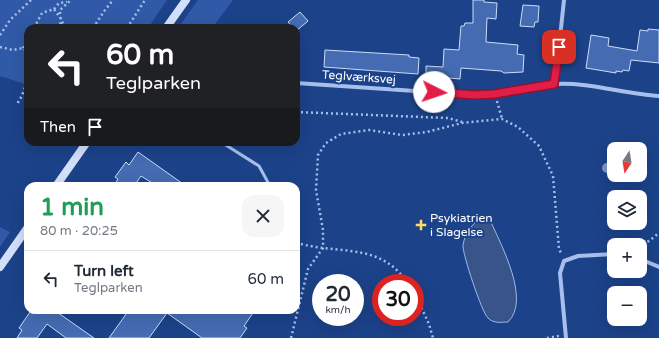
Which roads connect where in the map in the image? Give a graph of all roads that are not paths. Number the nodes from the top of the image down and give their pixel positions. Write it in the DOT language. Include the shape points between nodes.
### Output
graph roads {
  1 [pos="186,0"];
  2 [pos="564,0"];
  3 [pos="169,24"];
  4 [pos="300,82"];
  5 [pos="554,84"];
  6 [pos="659,96"];
  7 [pos="84,146"];
  8 [pos="227,146"];
  9 [pos="59,182"];
  10 [pos="268,182"];
  11 [pos="24,233"];
  12 [pos="607,254"];
  13 [pos="647,262"];
  14 [pos="0,267"];
  15 [pos="659,267"];
  16 [pos="566,336"];
  1 -- 3 [label="main road"];
  2 -- 5 [label="street"];
  4 -- 5 [label="street, Teglværksvej" via="475,95"];
  5 -- 6 [label="street, Teglværksvej" via="585,85"];
  7 -- 9 [label="main road"];
  8 -- 10 [label="lane" via="259,166"];
  11 -- 14 [label="main road"];
  12 -- 16 [label="street" via="578,256 564,261 560,273"];
  13 -- 15 [label="street"];
}
